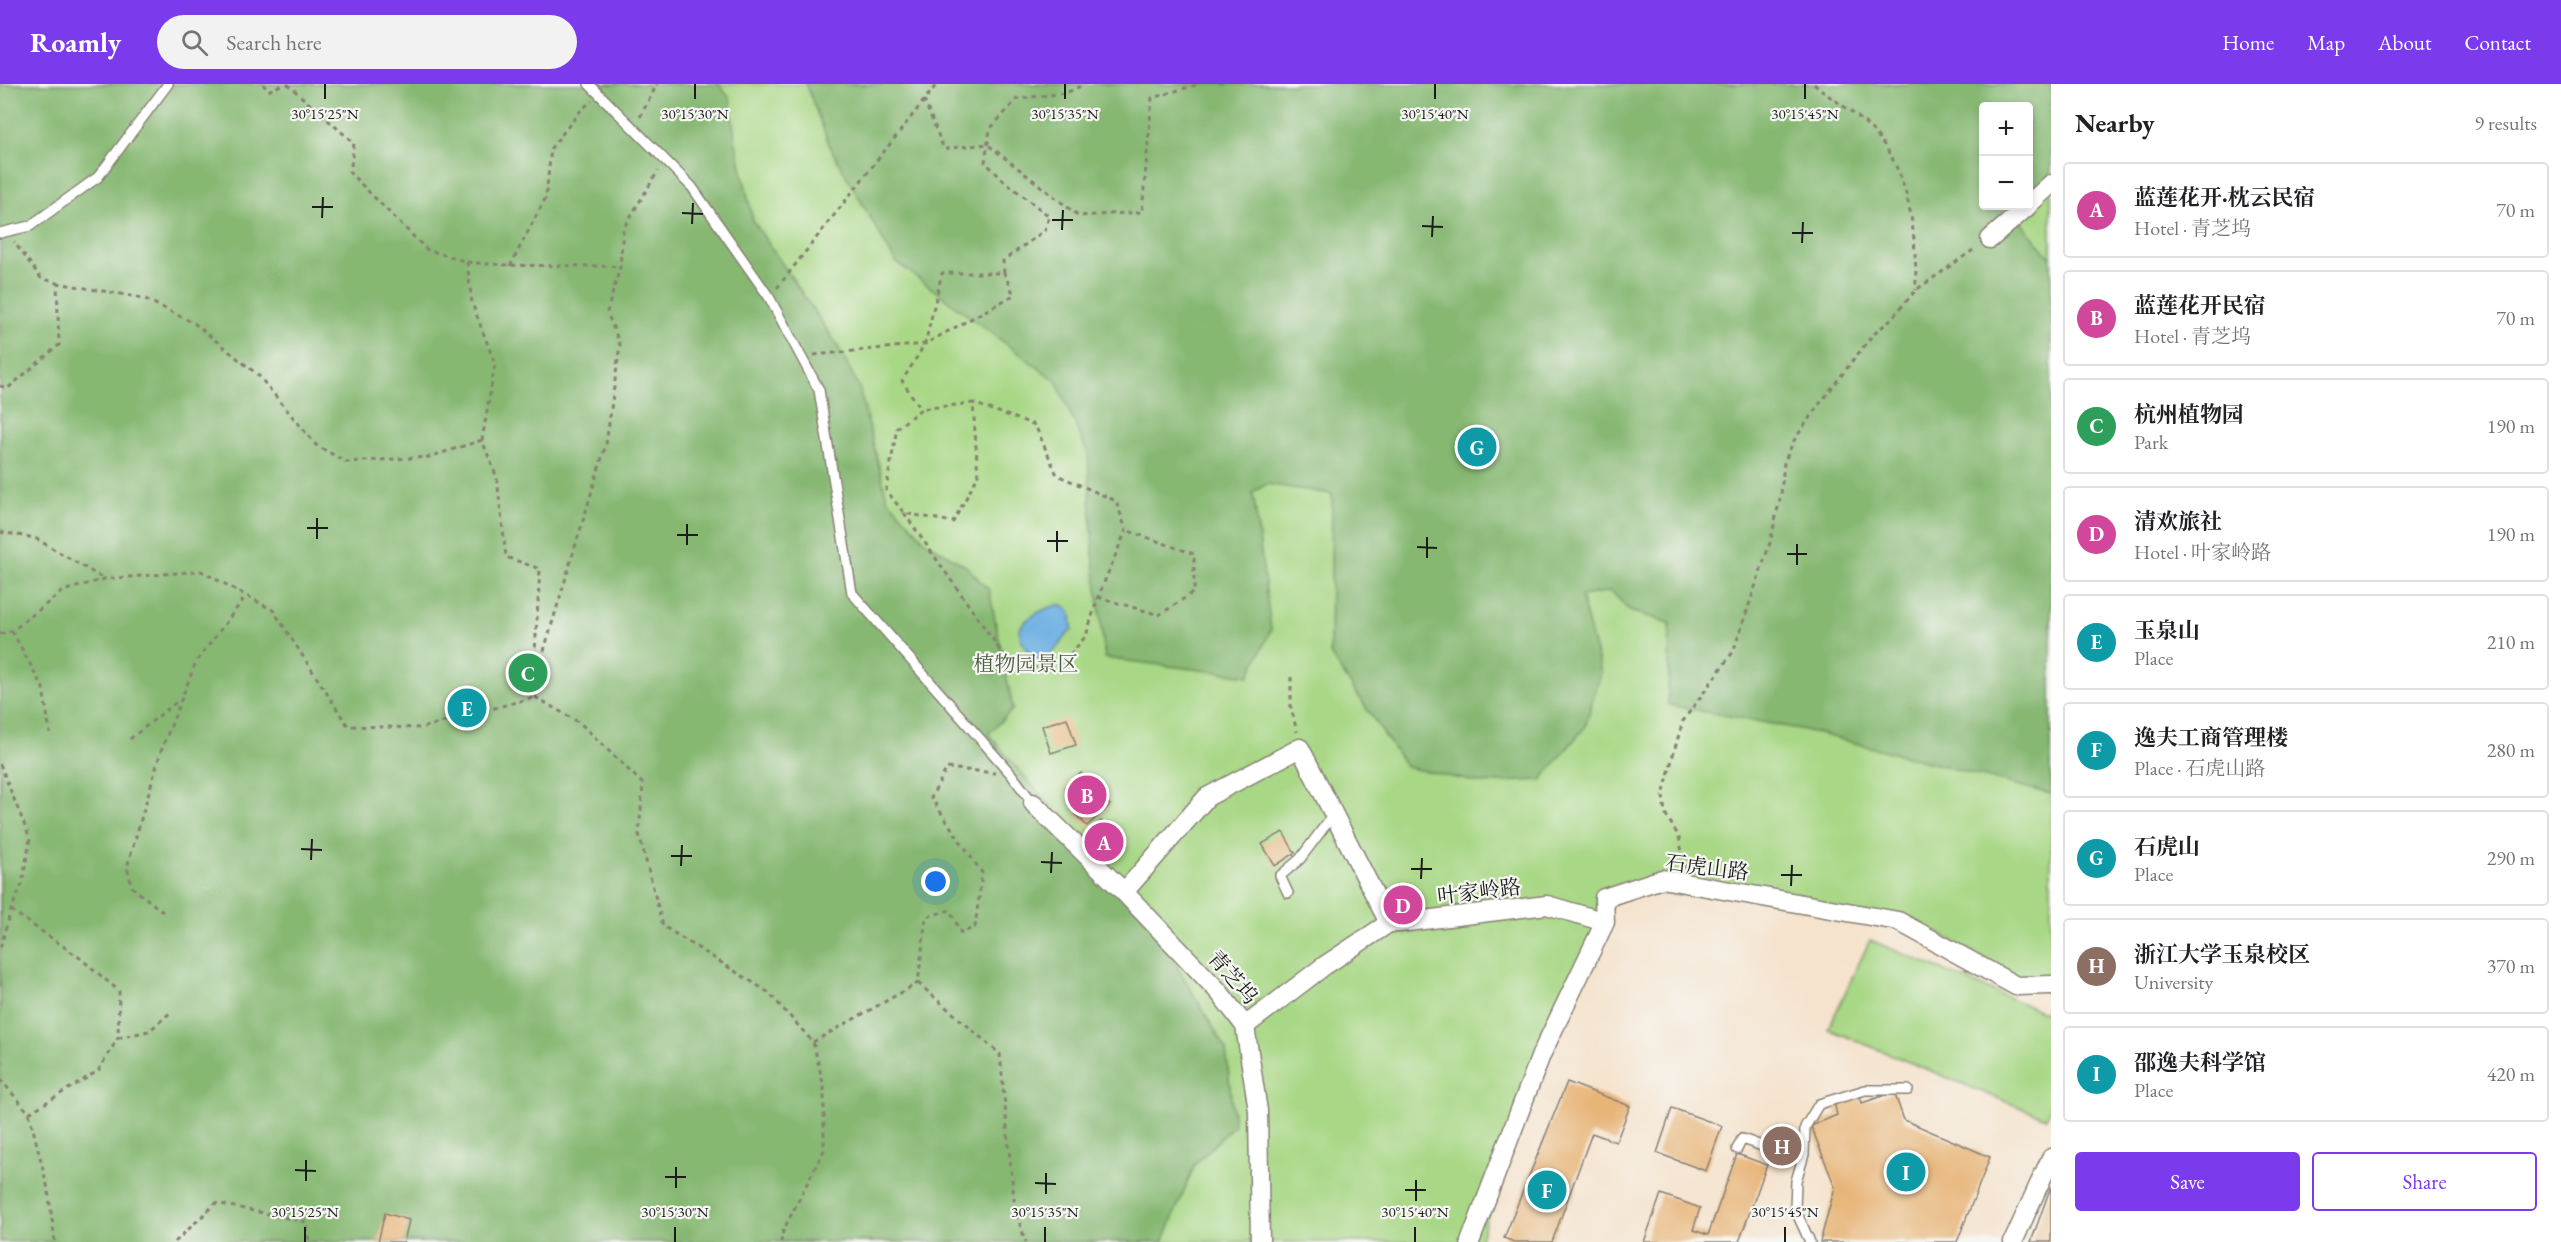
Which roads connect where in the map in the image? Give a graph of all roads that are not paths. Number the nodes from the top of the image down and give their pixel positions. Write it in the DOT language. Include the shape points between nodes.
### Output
graph roads {
  1 [pos="168,84"];
  2 [pos="590,84"];
  3 [pos="2051,184"];
  4 [pos="2033,200"];
  5 [pos="2022,210"];
  6 [pos="3,232"];
  7 [pos="1990,239"];
  8 [pos="1033,803"];
  9 [pos="1333,815"];
  10 [pos="1124,892"];
  11 [pos="1288,893"];
  12 [pos="1605,922"];
  13 [pos="1389,923"];
  14 [pos="2051,985"];
  15 [pos="1245,1026"];
  16 [pos="1908,1090"];
  17 [pos="1737,1149"];
  18 [pos="2051,1158"];
  19 [pos="1802,1160"];
  20 [pos="1260,1242"];
  21 [pos="1470,1242"];
  22 [pos="1810,1242"];
  23 [pos="2013,1242"];
  1 -- 6 [label="lane" via="98,177 30,226"];
  2 -- 8 [label="lane" via="692,187 769,297 819,390 852,593"];
  3 -- 4 [label="street"];
  5 -- 7 [label="street"];
  8 -- 10 [label="street, 青芝坞"];
  9 -- 10 [label="street" via="1300,748 1206,797"];
  9 -- 11 [label="lane" via="1300,859 1280,876"];
  9 -- 13 [label="street"];
  10 -- 15 [label="street, 青芝坞" via="1219,992"];
  12 -- 13 [label="street, 叶家岭路" via="1547,905"];
  12 -- 14 [label="street, 石虎山路" via="1604,898 1662,879 1898,921 2016,986"];
  12 -- 21 [label="street, 石虎山路" via="1541,1055"];
  13 -- 15 [label="street, 叶家岭路"];
  15 -- 20 [label="street, 青芝坞" via="1258,1111"];
  16 -- 19 [label="lane" via="1865,1090 1819,1104 1805,1127"];
  17 -- 19 [label="lane" via="1742,1139"];
  18 -- 23 [label="street"];
  19 -- 22 [label="lane" via="1795,1209"];
}
